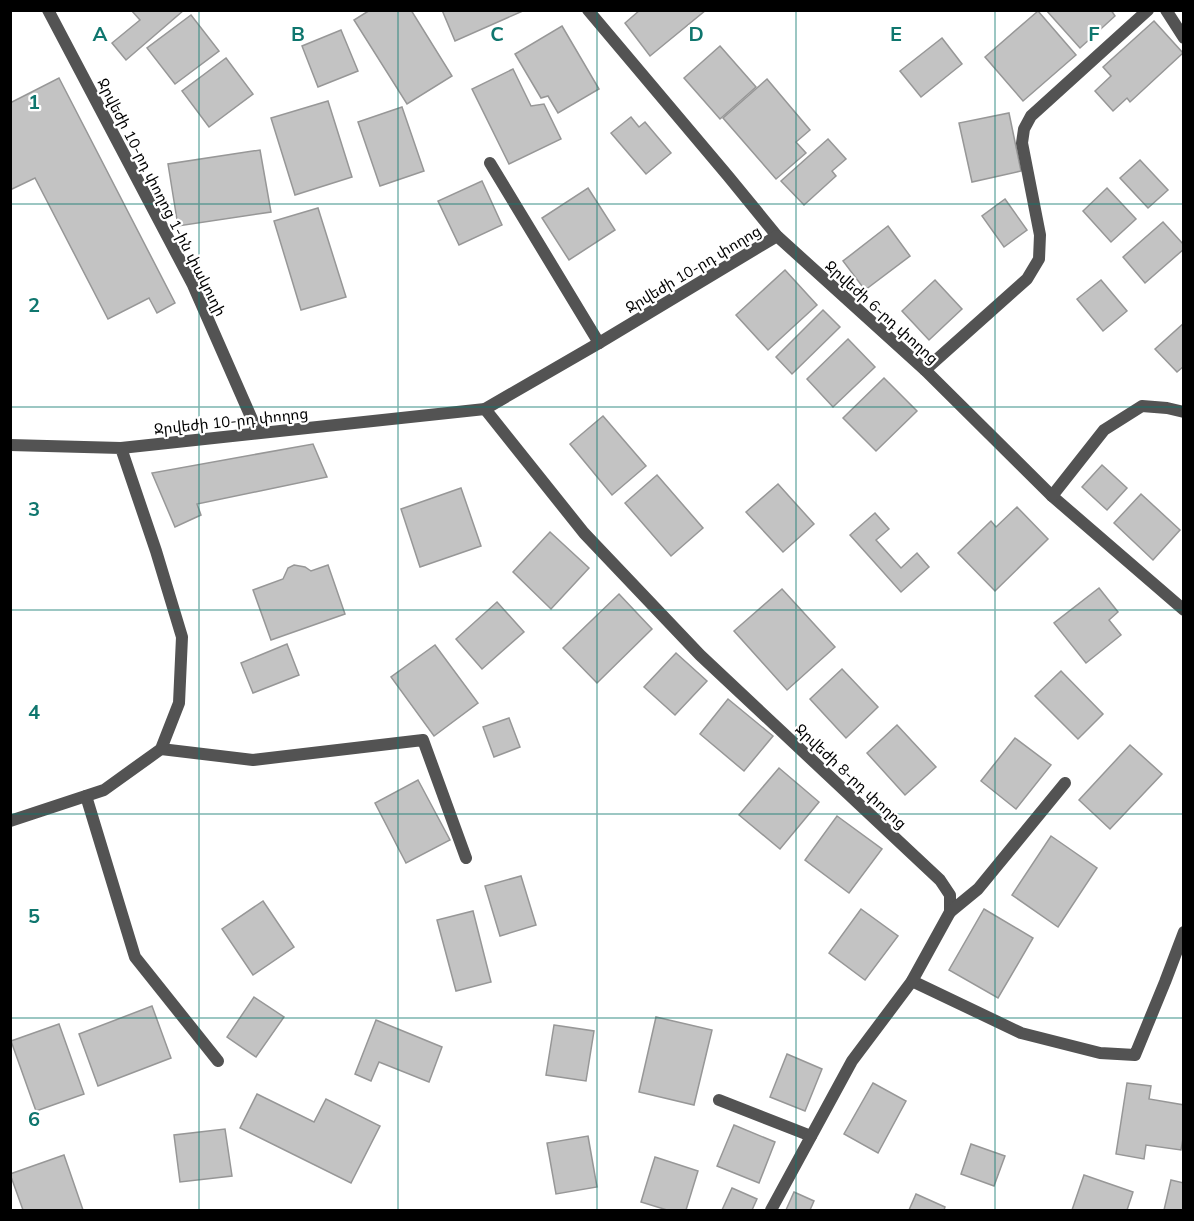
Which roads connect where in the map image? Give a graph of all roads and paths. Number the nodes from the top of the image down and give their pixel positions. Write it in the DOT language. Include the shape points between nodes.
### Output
graph roads {
  1 [pos="48,10"];
  2 [pos="588,10"];
  3 [pos="1148,10"];
  4 [pos="1166,10"];
  5 [pos="1184,38"];
  6 [pos="490,163"];
  7 [pos="777,236"];
  8 [pos="599,343"];
  9 [pos="925,370"];
  10 [pos="485,409"];
  11 [pos="1184,412"];
  12 [pos="258,433"];
  13 [pos="10,445"];
  14 [pos="121,448"];
  15 [pos="1052,496"];
  16 [pos="1184,610"];
  17 [pos="161,749"];
  18 [pos="1065,783"];
  19 [pos="86,796"];
  20 [pos="10,820"];
  21 [pos="466,858"];
  22 [pos="950,912"];
  23 [pos="1184,932"];
  24 [pos="912,981"];
  25 [pos="218,1061"];
  26 [pos="719,1100"];
  27 [pos="811,1136"];
  28 [pos="771,1210"];
  1 -- 12 [label="street, Ջրվեժի 10-րդ փողոց 1-ին փակուղի" via="194,285"];
  2 -- 7 [label="street, Ջրվեժի 6-րդ փողոց"];
  3 -- 9 [label="street" via="1031,116 1022,144 1040,236 1040,259 1027,279"];
  4 -- 5 [label="street"];
  6 -- 8 [label="street"];
  7 -- 8 [label="street, Ջրվեժի 10-րդ փողոց"];
  7 -- 9 [label="street, Ջրվեժի 6-րդ փողոց"];
  8 -- 10 [label="street, Ջրվեժի 10-րդ փողոց"];
  9 -- 15 [label="street, Ջրվեժի 6-րդ փողոց"];
  10 -- 12 [label="street, Ջրվեժի 10-րդ փողոց"];
  10 -- 22 [label="street, Ջրվեժի 8-րդ փողոց" via="584,533 700,655 940,880 950,895"];
  11 -- 15 [label="street" via="1142,406 1104,430"];
  12 -- 14 [label="street, Ջրվեժի 10-րդ փողոց"];
  13 -- 14 [label="street, Ջրվեժի 10-րդ փողոց"];
  14 -- 17 [label="street" via="182,637 178,703"];
  15 -- 16 [label="street, Ջրվեժի 6-րդ փողոց"];
  17 -- 19 [label="street" via="104,790"];
  17 -- 21 [label="street" via="253,760 423,740"];
  18 -- 22 [label="street" via="978,889"];
  19 -- 20 [label="street"];
  19 -- 25 [label="street" via="135,957"];
  22 -- 24 [label="street"];
  23 -- 24 [label="street" via="1135,1055 1100,1053 1021,1033"];
  24 -- 27 [label="street" via="852,1061"];
  26 -- 27 [label="street"];
  27 -- 28 [label="street"];
}
